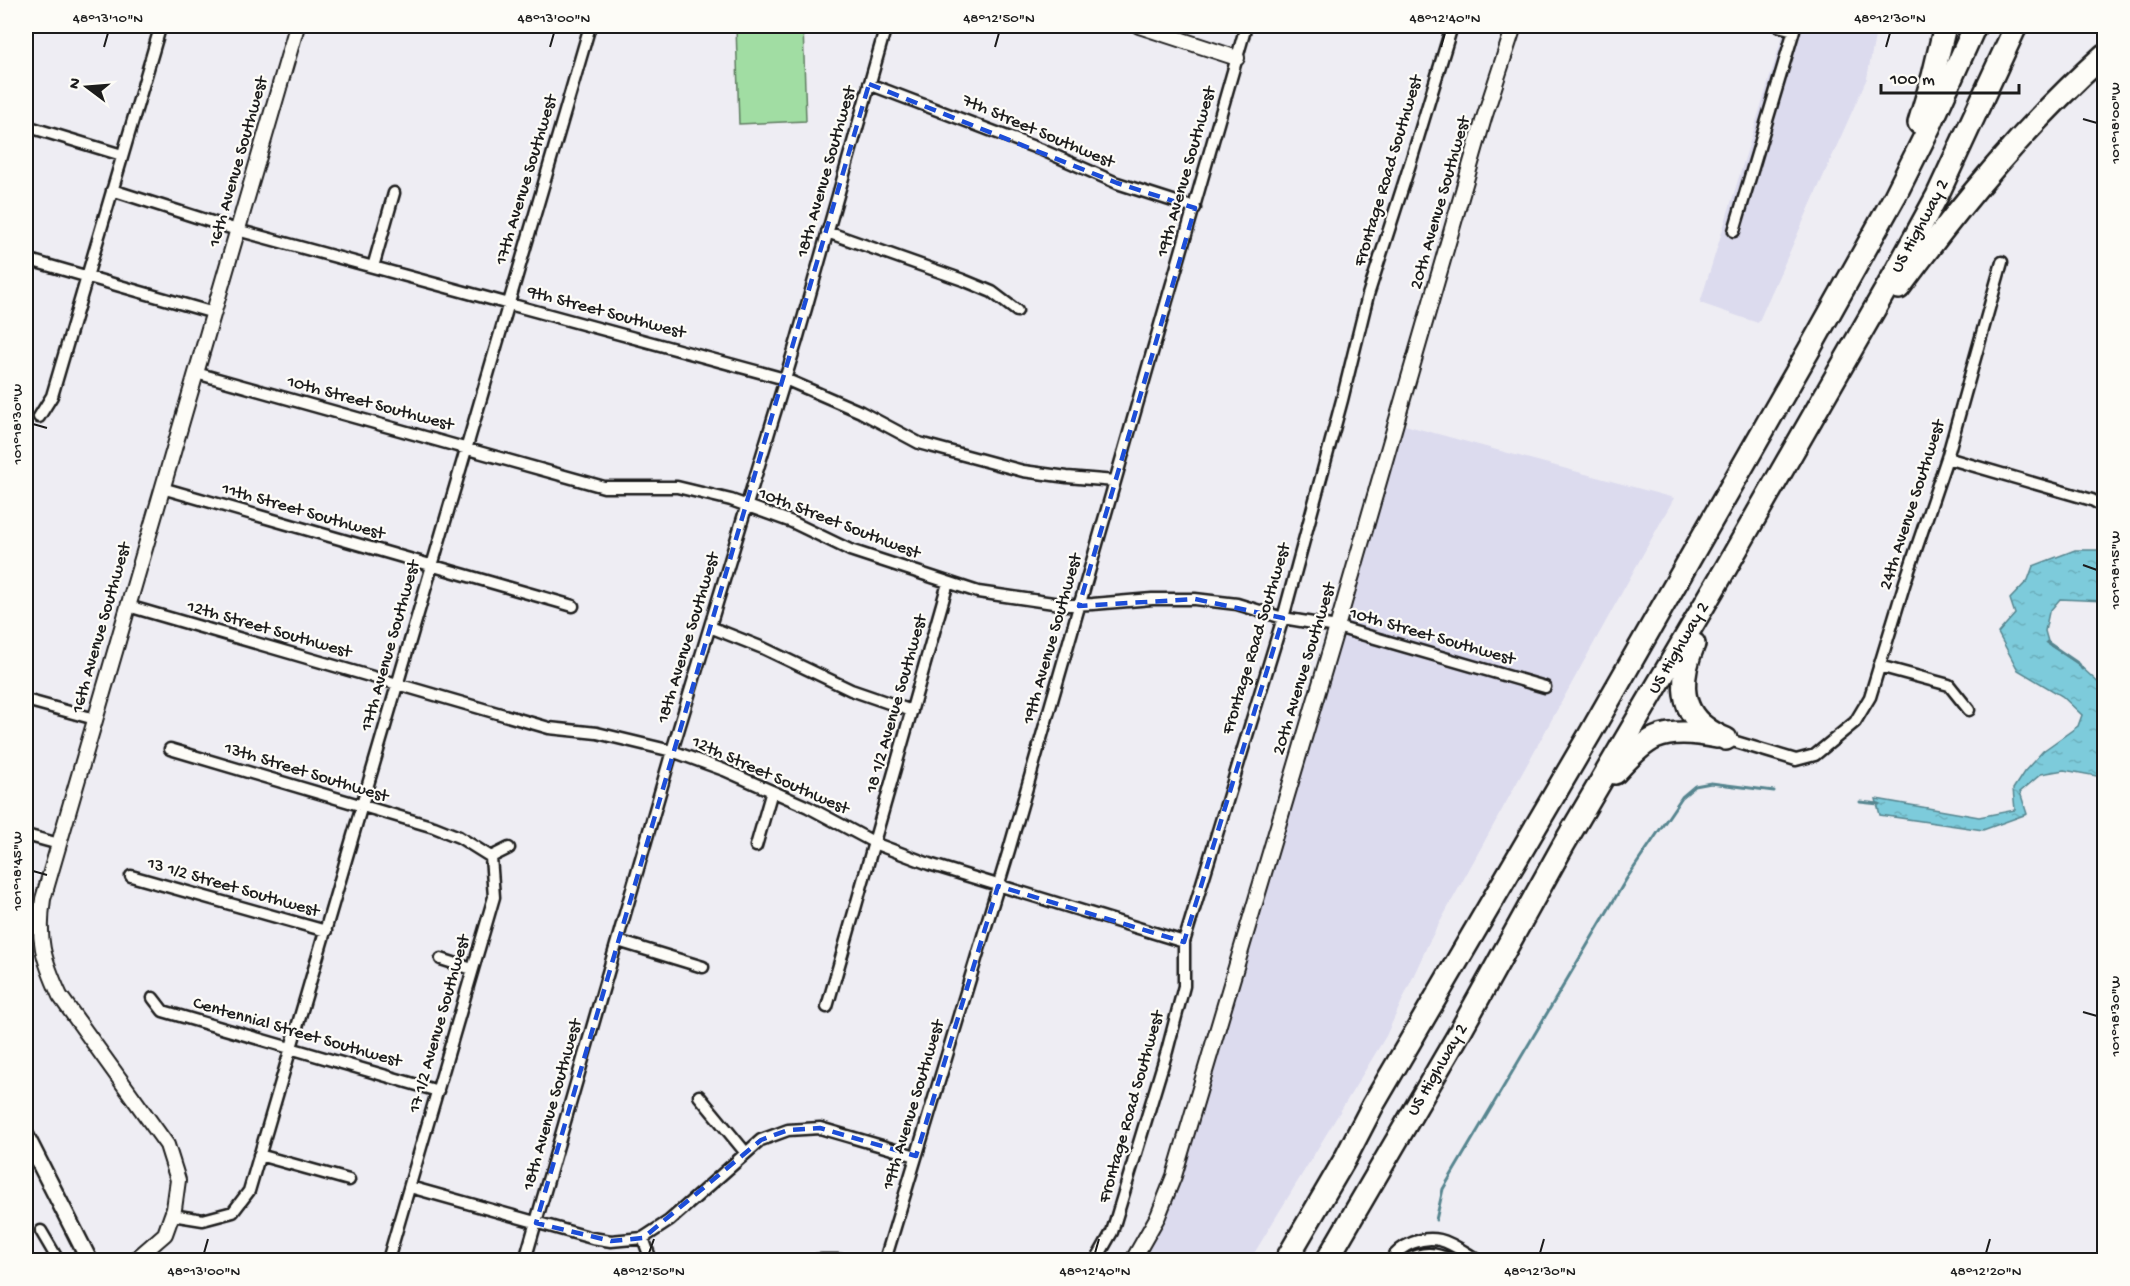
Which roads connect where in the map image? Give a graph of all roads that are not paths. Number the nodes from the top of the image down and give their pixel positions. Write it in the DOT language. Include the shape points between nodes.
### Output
graph roads {
  1 [pos="297,26"];
  2 [pos="590,26"];
  3 [pos="886,26"];
  4 [pos="1139,26"];
  5 [pos="1246,26"];
  6 [pos="1452,26"];
  7 [pos="1507,26"];
  8 [pos="1514,26"];
  9 [pos="1778,26"];
  10 [pos="1945,26"];
  11 [pos="1975,26"];
  12 [pos="2016,26"];
  13 [pos="156,27"];
  14 [pos="2104,55"];
  15 [pos="1237,58"];
  16 [pos="1496,81"];
  17 [pos="869,84"];
  18 [pos="26,126"];
  19 [pos="122,155"];
  20 [pos="112,190"];
  21 [pos="394,193"];
  22 [pos="1195,208"];
  23 [pos="1878,225"];
  24 [pos="237,230"];
  25 [pos="1734,231"];
  26 [pos="828,232"];
  27 [pos="26,259"];
  28 [pos="2002,262"];
  29 [pos="373,267"];
  30 [pos="87,276"];
  31 [pos="507,304"];
  32 [pos="1017,311"];
  33 [pos="213,313"];
  34 [pos="196,373"];
  35 [pos="1838,373"];
  36 [pos="785,379"];
  37 [pos="39,417"];
  38 [pos="465,447"];
  39 [pos="1947,458"];
  40 [pos="1115,481"];
  41 [pos="162,488"];
  42 [pos="747,506"];
  43 [pos="2104,507"];
  44 [pos="431,567"];
  45 [pos="1726,568"];
  46 [pos="948,583"];
  47 [pos="1080,604"];
  48 [pos="128,606"];
  49 [pos="573,606"];
  50 [pos="1283,618"];
  51 [pos="710,627"];
  52 [pos="1337,627"];
  53 [pos="1880,666"];
  54 [pos="398,685"];
  55 [pos="1545,687"];
  56 [pos="26,700"];
  57 [pos="1969,710"];
  58 [pos="912,711"];
  59 [pos="94,719"];
  60 [pos="1726,739"];
  61 [pos="170,749"];
  62 [pos="672,751"];
  63 [pos="772,791"];
  64 [pos="1591,799"];
  65 [pos="361,807"];
  66 [pos="26,836"];
  67 [pos="874,843"];
  68 [pos="59,844"];
  69 [pos="756,846"];
  70 [pos="509,848"];
  71 [pos="491,857"];
  72 [pos="131,876"];
  73 [pos="998,886"];
  74 [pos="326,932"];
  75 [pos="618,941"];
  76 [pos="1184,942"];
  77 [pos="441,959"];
  78 [pos="703,967"];
  79 [pos="472,969"];
  80 [pos="153,998"];
  81 [pos="827,1007"];
  82 [pos="292,1048"];
  83 [pos="438,1091"];
  84 [pos="699,1096"];
  85 [pos="26,1136"];
  86 [pos="746,1153"];
  87 [pos="260,1155"];
  88 [pos="916,1156"];
  89 [pos="1345,1159"];
  90 [pos="349,1180"];
  91 [pos="410,1186"];
  92 [pos="172,1215"];
  93 [pos="536,1223"];
  94 [pos="41,1230"];
  95 [pos="643,1238"];
  96 [pos="58,1260"];
  97 [pos="89,1260"];
  98 [pos="135,1260"];
  99 [pos="388,1260"];
  100 [pos="525,1260"];
  101 [pos="651,1260"];
  102 [pos="817,1260"];
  103 [pos="841,1260"];
  104 [pos="885,1260"];
  105 [pos="1096,1260"];
  106 [pos="1133,1260"];
  107 [pos="1272,1260"];
  108 [pos="1286,1260"];
  109 [pos="1327,1260"];
  110 [pos="1391,1260"];
  111 [pos="1408,1260"];
  112 [pos="1450,1260"];
  113 [pos="1478,1260"];
  1 -- 24 [label="street, 16th Avenue Southwest"];
  2 -- 31 [label="street, 17th Avenue Southwest"];
  3 -- 17 [label="street, 18th Avenue Southwest"];
  4 -- 15 [label="street"];
  5 -- 15 [label="street, 19th Avenue Southwest"];
  6 -- 50 [label="street, Frontage Road Southwest" via="1368,295"];
  7 -- 16 [label="street, 20th Avenue Southwest"];
  8 -- 16 [label="street, 20th Avenue Southwest"];
  9 -- 25 [label="street" via="1794,30"];
  10 -- 23 [label="highway" via="1914,138"];
  11 -- 23 [label="highway, US Highway 2" via="1930,126"];
  12 -- 35 [label="highway, US Highway 2" via="1937,196"];
  13 -- 19 [label="street"];
  14 -- 35 [label="highway" via="2041,115 1982,181"];
  15 -- 22 [label="street, 19th Avenue Southwest"];
  16 -- 52 [label="street, 20th Avenue Southwest"];
  17 -- 22 [label="street, 7th Street Southwest" via="1020,141 1117,183"];
  17 -- 26 [label="street, 18th Avenue Southwest"];
  18 -- 19 [label="street"];
  19 -- 20 [label="street"];
  20 -- 24 [label="street, 9th Street Southwest"];
  20 -- 30 [label="street"];
  21 -- 29 [label="street"];
  22 -- 40 [label="street, 19th Avenue Southwest"];
  23 -- 89 [label="highway, US Highway 2" via="1630,664 1372,1105"];
  24 -- 29 [label="street, 9th Street Southwest"];
  24 -- 33 [label="street, 16th Avenue Southwest"];
  26 -- 32 [label="street" via="973,284 992,292"];
  26 -- 36 [label="street, 18th Avenue Southwest"];
  27 -- 30 [label="street"];
  28 -- 39 [label="street, 24th Avenue Southwest"];
  29 -- 31 [label="street, 9th Street Southwest"];
  30 -- 33 [label="street"];
  30 -- 37 [label="street" via="52,396"];
  31 -- 36 [label="street, 9th Street Southwest"];
  31 -- 38 [label="street, 17th Avenue Southwest"];
  33 -- 34 [label="street, 16th Avenue Southwest"];
  34 -- 38 [label="street, 10th Street Southwest"];
  34 -- 41 [label="street, 16th Avenue Southwest"];
  35 -- 45 [label="highway, US Highway 2"];
  36 -- 40 [label="street, 9th Street Southwest" via="919,443 1023,471"];
  36 -- 42 [label="street, 18th Avenue Southwest"];
  38 -- 42 [label="street, 10th Street Southwest" via="604,487 677,487"];
  38 -- 44 [label="street, 17th Avenue Southwest"];
  39 -- 43 [label="street" via="2092,500"];
  39 -- 53 [label="street, 24th Avenue Southwest"];
  40 -- 47 [label="street, 19th Avenue Southwest"];
  41 -- 44 [label="street, 11th Street Southwest"];
  41 -- 48 [label="street, 16th Avenue Southwest"];
  42 -- 46 [label="street, 10th Street Southwest" via="850,550"];
  42 -- 51 [label="street, 18th Avenue Southwest"];
  44 -- 49 [label="street, 11th Street Southwest"];
  44 -- 54 [label="street, 17th Avenue Southwest"];
  45 -- 60 [label="highway" via="1684,669 1683,684 1688,707 1703,727"];
  45 -- 64 [label="highway, US Highway 2"];
  46 -- 47 [label="street, 10th Street Southwest" via="1032,601"];
  46 -- 58 [label="street, 18 1/2 Avenue Southwest"];
  47 -- 50 [label="street, 10th Street Southwest" via="1195,599 1237,604"];
  47 -- 73 [label="street, 19th Avenue Southwest"];
  48 -- 54 [label="street, 12th Street Southwest"];
  48 -- 59 [label="street, 16th Avenue Southwest"];
  50 -- 52 [label="street, 10th Street Southwest"];
  50 -- 76 [label="street, Frontage Road Southwest"];
  51 -- 58 [label="street" via="851,690"];
  51 -- 62 [label="street, 18th Avenue Southwest"];
  52 -- 55 [label="street, 10th Street Southwest"];
  52 -- 106 [label="street, 20th Avenue Southwest" via="1174,1176 1158,1216"];
  53 -- 57 [label="street" via="1950,685"];
  53 -- 60 [label="street, 24th Avenue Southwest" via="1870,696 1855,722 1815,755 1796,760"];
  54 -- 62 [label="street, 12th Street Southwest" via="549,728 597,733"];
  54 -- 65 [label="street, 17th Avenue Southwest"];
  56 -- 59 [label="street"];
  58 -- 67 [label="street, 18 1/2 Avenue Southwest"];
  59 -- 68 [label="street, 16th Avenue Southwest"];
  60 -- 64 [label="highway" via="1682,733 1655,738 1625,762"];
  61 -- 65 [label="street, 13th Street Southwest"];
  62 -- 63 [label="street, 12th Street Southwest"];
  62 -- 75 [label="street, 18th Avenue Southwest"];
  63 -- 67 [label="street, 12th Street Southwest"];
  63 -- 69 [label="street"];
  64 -- 109 [label="highway, US Highway 2"];
  65 -- 71 [label="street, 13th Street Southwest" via="434,827"];
  65 -- 74 [label="street, 17th Avenue Southwest"];
  66 -- 68 [label="street"];
  67 -- 73 [label="street, 12th Street Southwest"];
  67 -- 81 [label="street, 18 1/2 Avenue Southwest"];
  68 -- 92 [label="street, 16th Avenue Southwest" via="39,925 47,969 60,996 167,1145 178,1180"];
  70 -- 71 [label="street"];
  71 -- 79 [label="street, 17 1/2 Avenue Southwest" via="494,897"];
  72 -- 74 [label="street, 13 1/2 Street Southwest"];
  73 -- 76 [label="street, 12th Street Southwest"];
  73 -- 88 [label="street, 19th Avenue Southwest"];
  74 -- 82 [label="street, 17th Avenue Southwest"];
  75 -- 78 [label="street"];
  75 -- 93 [label="street, 18th Avenue Southwest"];
  76 -- 105 [label="street, Frontage Road Southwest" via="1184,986 1167,1052 1112,1232"];
  77 -- 79 [label="street"];
  79 -- 83 [label="street, 17 1/2 Avenue Southwest"];
  80 -- 82 [label="street, Centennial Street Southwest" via="163,1011"];
  82 -- 83 [label="street, Centennial Street Southwest"];
  82 -- 87 [label="street, 17th Avenue Southwest"];
  83 -- 91 [label="street, 17 1/2 Avenue Southwest"];
  84 -- 86 [label="street"];
  85 -- 97 [label="main road"];
  86 -- 88 [label="street" via="761,1140 788,1130 820,1128"];
  86 -- 95 [label="street" via="669,1221"];
  87 -- 90 [label="street"];
  87 -- 92 [label="street, 17th Avenue Southwest" via="249,1191 233,1212 203,1220"];
  88 -- 104 [label="street, 19th Avenue Southwest"];
  89 -- 107 [label="highway"];
  89 -- 108 [label="highway, US Highway 2"];
  91 -- 93 [label="street"];
  91 -- 99 [label="street, 17 1/2 Avenue Southwest"];
  92 -- 98 [label="street, 16th Avenue Southwest" via="165,1234"];
  93 -- 95 [label="street" via="611,1241"];
  93 -- 100 [label="street, 18th Avenue Southwest"];
  94 -- 96 [label="street"];
  95 -- 101 [label="street"];
  102 -- 103 [label="street"];
  110 -- 113 [label="street" via="1407,1244 1425,1239 1441,1240"];
  111 -- 112 [label="street" via="1418,1254 1438,1254"];
}
